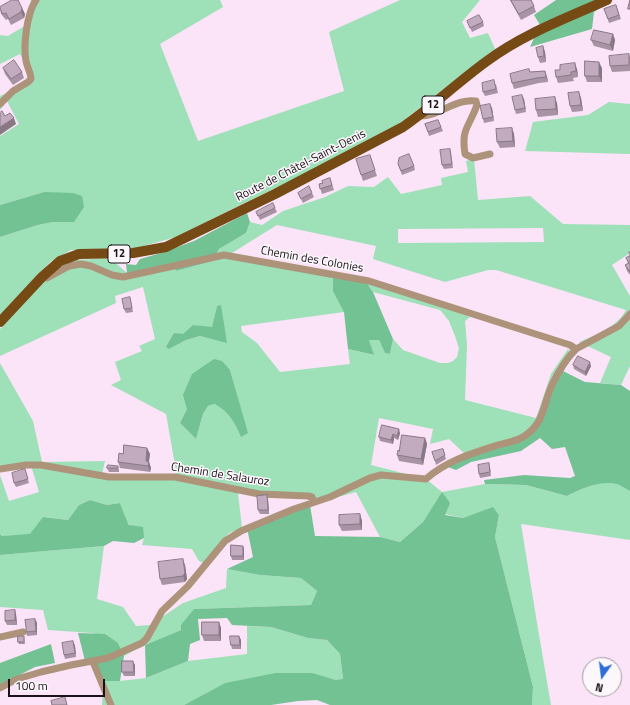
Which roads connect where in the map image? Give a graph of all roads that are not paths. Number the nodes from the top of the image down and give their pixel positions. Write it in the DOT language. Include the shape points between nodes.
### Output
graph roads {
  1 [pos="36,0"];
  2 [pos="607,0"];
  3 [pos="0,104"];
  4 [pos="419,116"];
  5 [pos="490,154"];
  6 [pos="42,277"];
  7 [pos="630,314"];
  8 [pos="0,322"];
  9 [pos="576,349"];
  10 [pos="0,469"];
  11 [pos="314,502"];
  12 [pos="23,632"];
  13 [pos="0,637"];
  14 [pos="93,662"];
  15 [pos="0,688"];
  16 [pos="111,705"];
  1 -- 3 [label="street" via="29,14 25,52 31,79"];
  2 -- 4 [label="main road, Route de Châtel-Saint-Denis / 12" via="509,46 487,60"];
  4 -- 5 [label="street" via="427,117 454,104 476,101 477,105 464,131 466,154 473,158"];
  4 -- 6 [label="main road, Route de Châtel-Saint-Denis / 12" via="349,156 166,247 133,253 79,254 60,261"];
  6 -- 8 [label="main road, Route de Châtel-Saint-Denis / 12"];
  6 -- 9 [label="street, Chemin des Colonies" via="47,278 70,266 81,264 92,266 112,276 123,277 224,255 369,281"];
  7 -- 9 [label="street" via="619,326"];
  9 -- 11 [label="street" via="551,387 541,418 535,428 524,437 466,456 436,470 426,478 381,475"];
  10 -- 11 [label="street, Chemin de Salauroz" via="34,464 109,477 175,477 259,494 308,496 312,497"];
  11 -- 14 [label="street" via="234,534 162,611 145,640 137,646"];
  12 -- 13 [label="street"];
  14 -- 15 [label="street" via="41,672 17,679"];
  14 -- 16 [label="street"];
}
